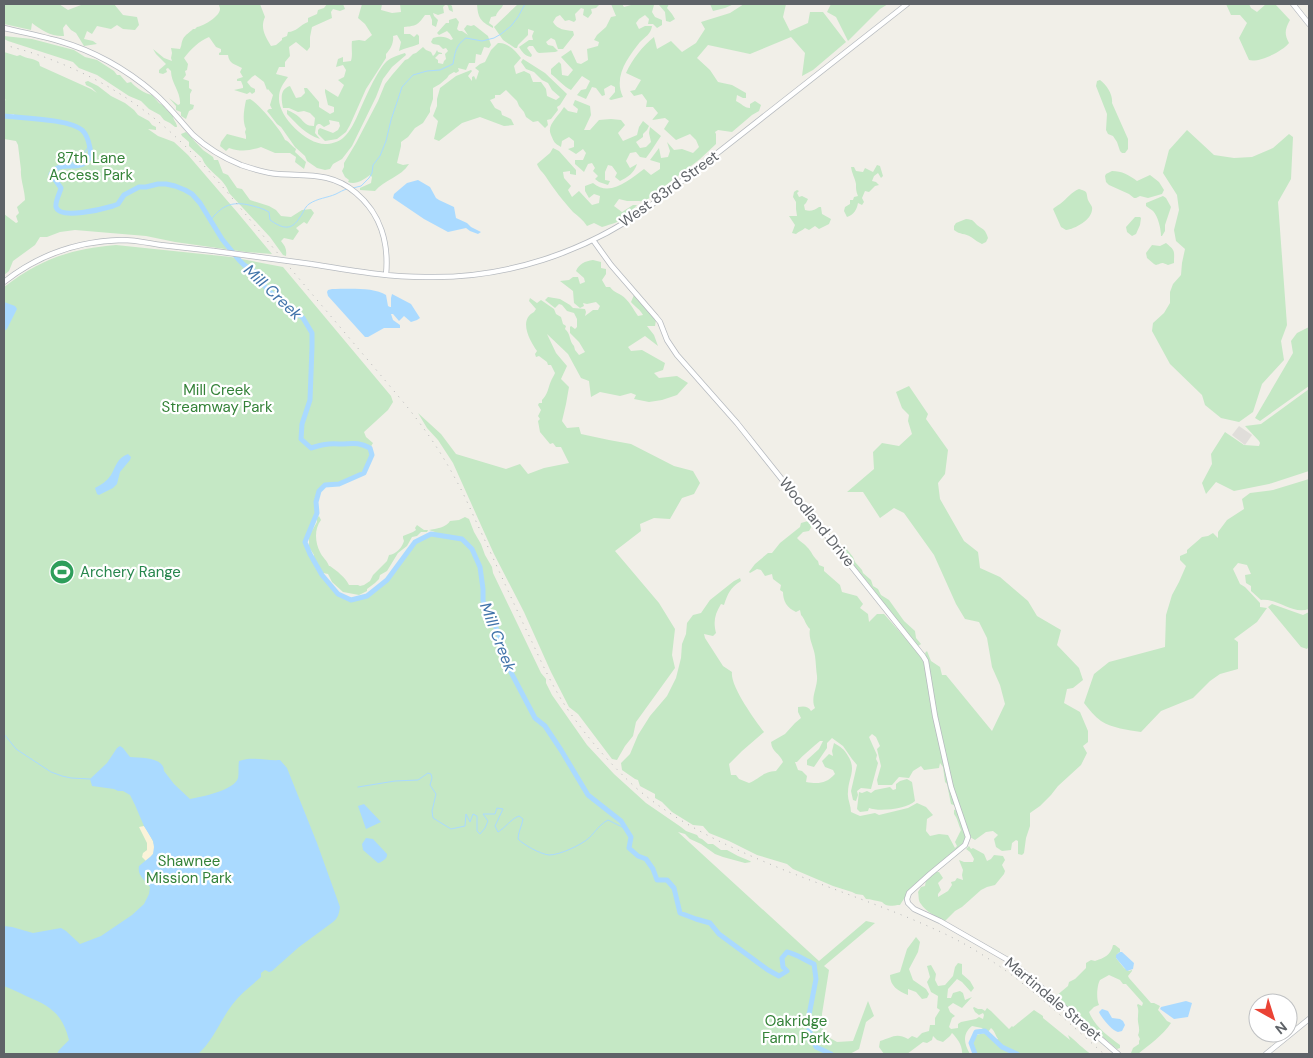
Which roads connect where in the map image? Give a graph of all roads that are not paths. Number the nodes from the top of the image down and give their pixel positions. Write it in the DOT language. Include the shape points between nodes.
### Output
graph roads {
  1 [pos="907,4"];
  2 [pos="1293,4"];
  3 [pos="1309,24"];
  4 [pos="4,28"];
  5 [pos="593,240"];
  6 [pos="386,275"];
  7 [pos="4,282"];
  8 [pos="908,903"];
  9 [pos="1309,1020"];
  10 [pos="1118,1054"];
  11 [pos="1266,1054"];
  1 -- 5 [label="main road, West 83rd Street" via="650,206"];
  2 -- 3 [label="main road"];
  4 -- 6 [label="main road" via="59,41 115,65 156,95 200,140 233,162 265,172 318,176 339,182 371,209 382,229 387,253"];
  5 -- 6 [label="main road, West 83rd Street" via="550,258 494,272 443,277"];
  5 -- 8 [label="main road, Woodland Drive" via="656,316 678,355 737,422 924,656 951,787 968,840 909,893"];
  6 -- 7 [label="main road, West 83rd Street, bridge" via="124,240 93,242 63,250 24,268"];
  8 -- 10 [label="main road, Martindale Street" via="1013,963"];
  9 -- 11 [label="main road"];
}
